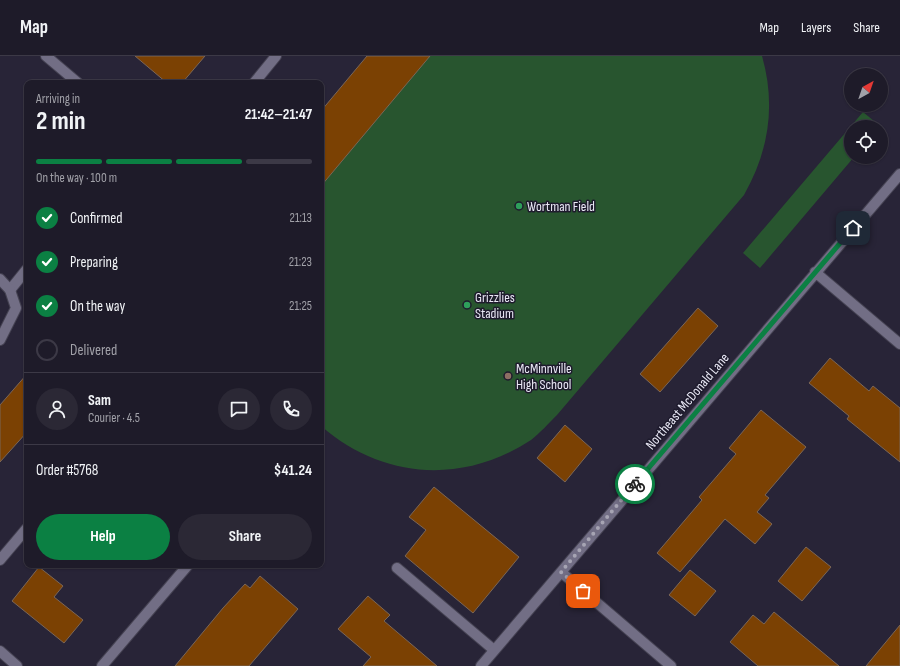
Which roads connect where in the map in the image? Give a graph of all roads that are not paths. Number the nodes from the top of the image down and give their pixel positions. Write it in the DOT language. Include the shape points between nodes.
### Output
graph roads {
  1 [pos="46,56"];
  2 [pos="276,56"];
  3 [pos="74,80"];
  4 [pos="256,80"];
  5 [pos="900,174"];
  6 [pos="815,272"];
  7 [pos="24,273"];
  8 [pos="0,279"];
  9 [pos="10,290"];
  10 [pos="0,340"];
  11 [pos="900,344"];
  12 [pos="24,532"];
  13 [pos="0,560"];
  14 [pos="185,568"];
  15 [pos="397,568"];
  16 [pos="561,572"];
  17 [pos="494,650"];
  18 [pos="0,652"];
  19 [pos="17,666"];
  20 [pos="102,666"];
  21 [pos="481,666"];
  22 [pos="671,666"];
  1 -- 3 [label="street"];
  2 -- 4 [label="street"];
  5 -- 6 [label="street, Northeast McDonald Lane"];
  6 -- 11 [label="street"];
  6 -- 16 [label="street, Northeast McDonald Lane"];
  7 -- 9 [label="street"];
  8 -- 9 [label="street"];
  9 -- 10 [label="street" via="16,308"];
  12 -- 13 [label="street"];
  14 -- 20 [label="street"];
  15 -- 17 [label="street"];
  16 -- 17 [label="street, Northeast McDonald Lane"];
  16 -- 22 [label="street"];
  17 -- 21 [label="street, Northeast McDonald Lane"];
  18 -- 19 [label="street"];
}
